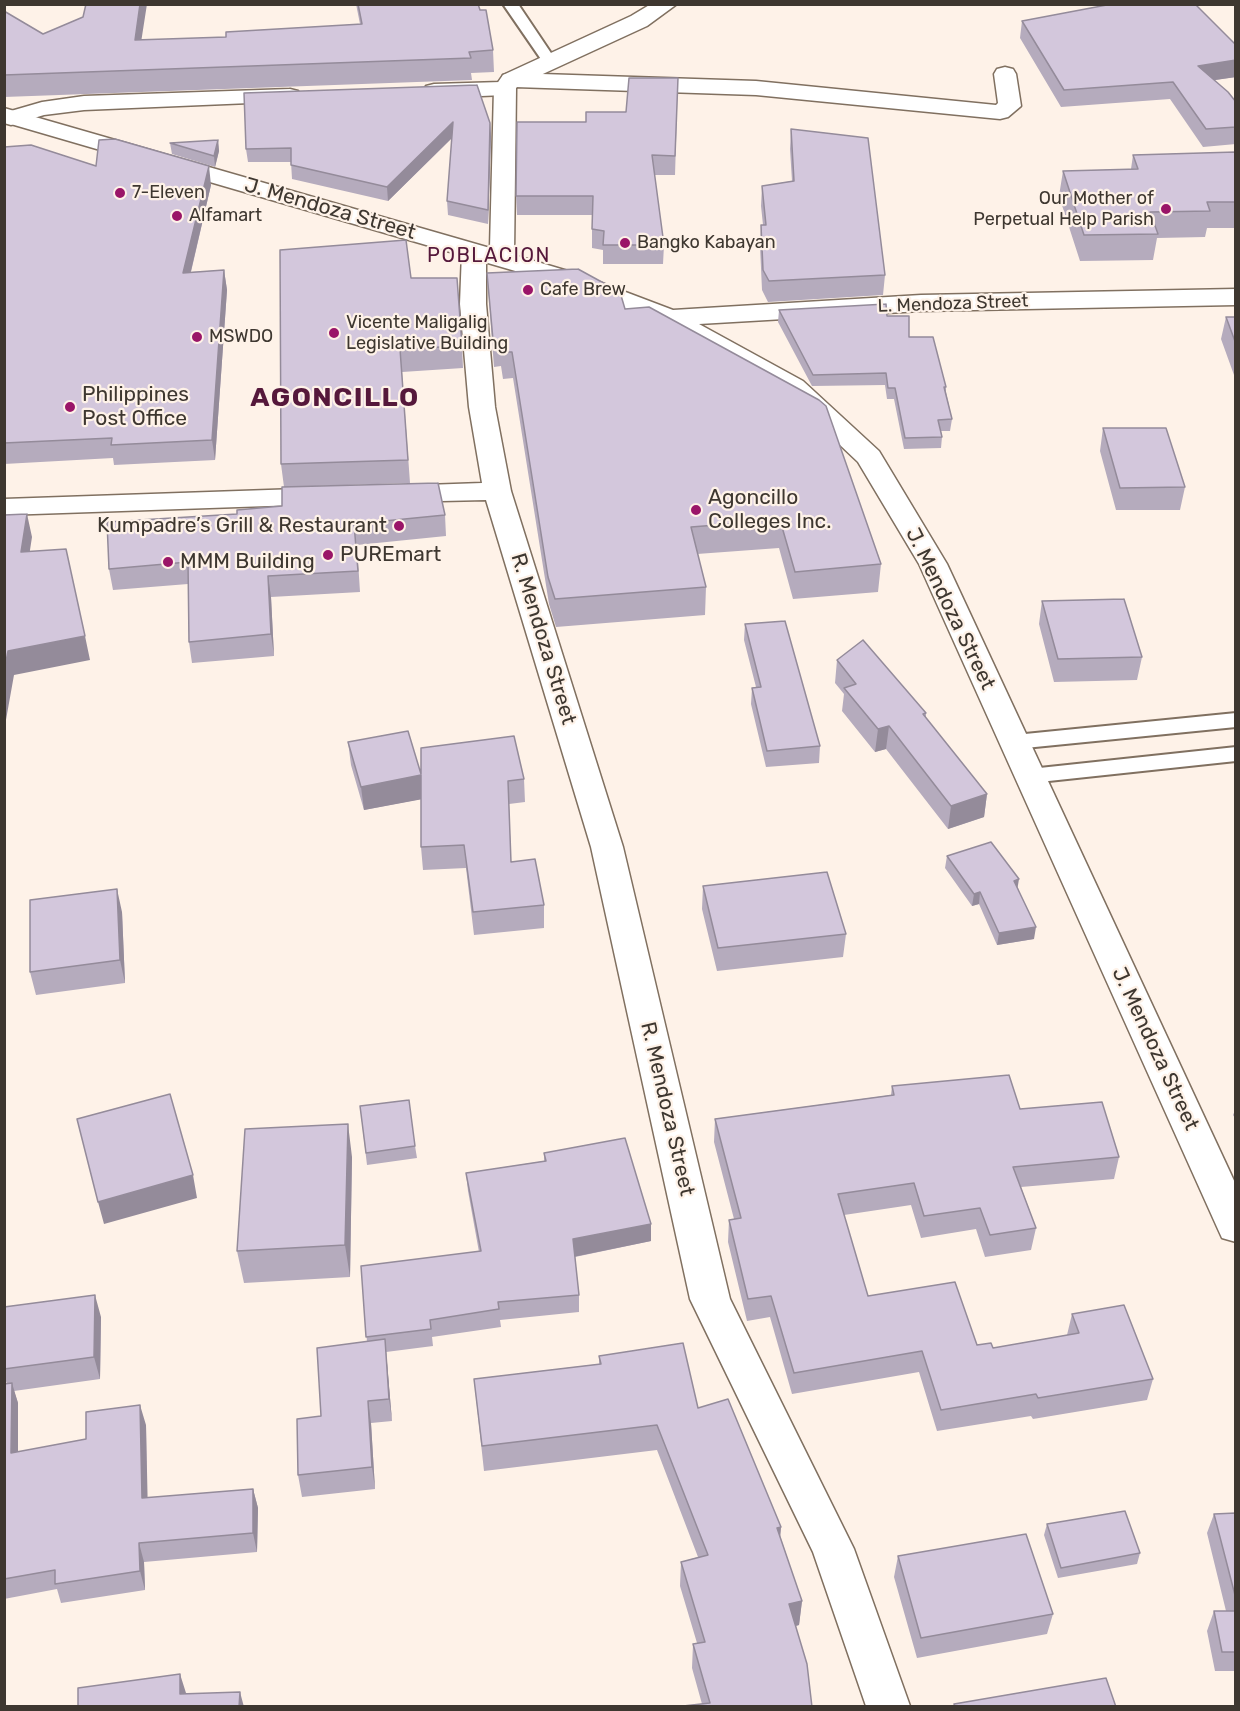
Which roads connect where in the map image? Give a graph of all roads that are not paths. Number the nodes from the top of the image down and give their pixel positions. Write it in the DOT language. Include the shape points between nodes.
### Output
graph roads {
  1 [pos="510,4"];
  2 [pos="667,4"];
  3 [pos="550,62"];
  4 [pos="1005,74"];
  5 [pos="508,84"];
  6 [pos="411,91"];
  7 [pos="306,95"];
  8 [pos="7,118"];
  9 [pos="488,256"];
  10 [pos="1236,297"];
  11 [pos="670,318"];
  12 [pos="497,491"];
  13 [pos="4,507"];
  14 [pos="1236,720"];
  15 [pos="1014,742"];
  16 [pos="1236,754"];
  17 [pos="1030,776"];
  18 [pos="1236,1227"];
  19 [pos="888,1707"];
  1 -- 3 [label="lane"];
  2 -- 3 [label="street"];
  3 -- 5 [label="street"];
  4 -- 5 [label="street" via="1010,106 1000,112 756,88"];
  5 -- 6 [label="street"];
  5 -- 9 [label="street, R. Mendoza Street"];
  7 -- 8 [label="street" via="84,103"];
  8 -- 9 [label="street, J. Mendoza Street"];
  9 -- 11 [label="street, J. Mendoza Street" via="569,279"];
  9 -- 12 [label="street, R. Mendoza Street" via="473,304 482,407"];
  10 -- 11 [label="street, L. Mendoza Street" via="921,303"];
  11 -- 15 [label="street, J. Mendoza Street" via="794,387 869,457 933,564"];
  12 -- 13 [label="street"];
  12 -- 19 [label="street, R. Mendoza Street" via="607,847 710,1299 834,1549"];
  14 -- 15 [label="lane"];
  15 -- 17 [label="street, J. Mendoza Street"];
  16 -- 17 [label="lane"];
  17 -- 18 [label="street, J. Mendoza Street"];
}
